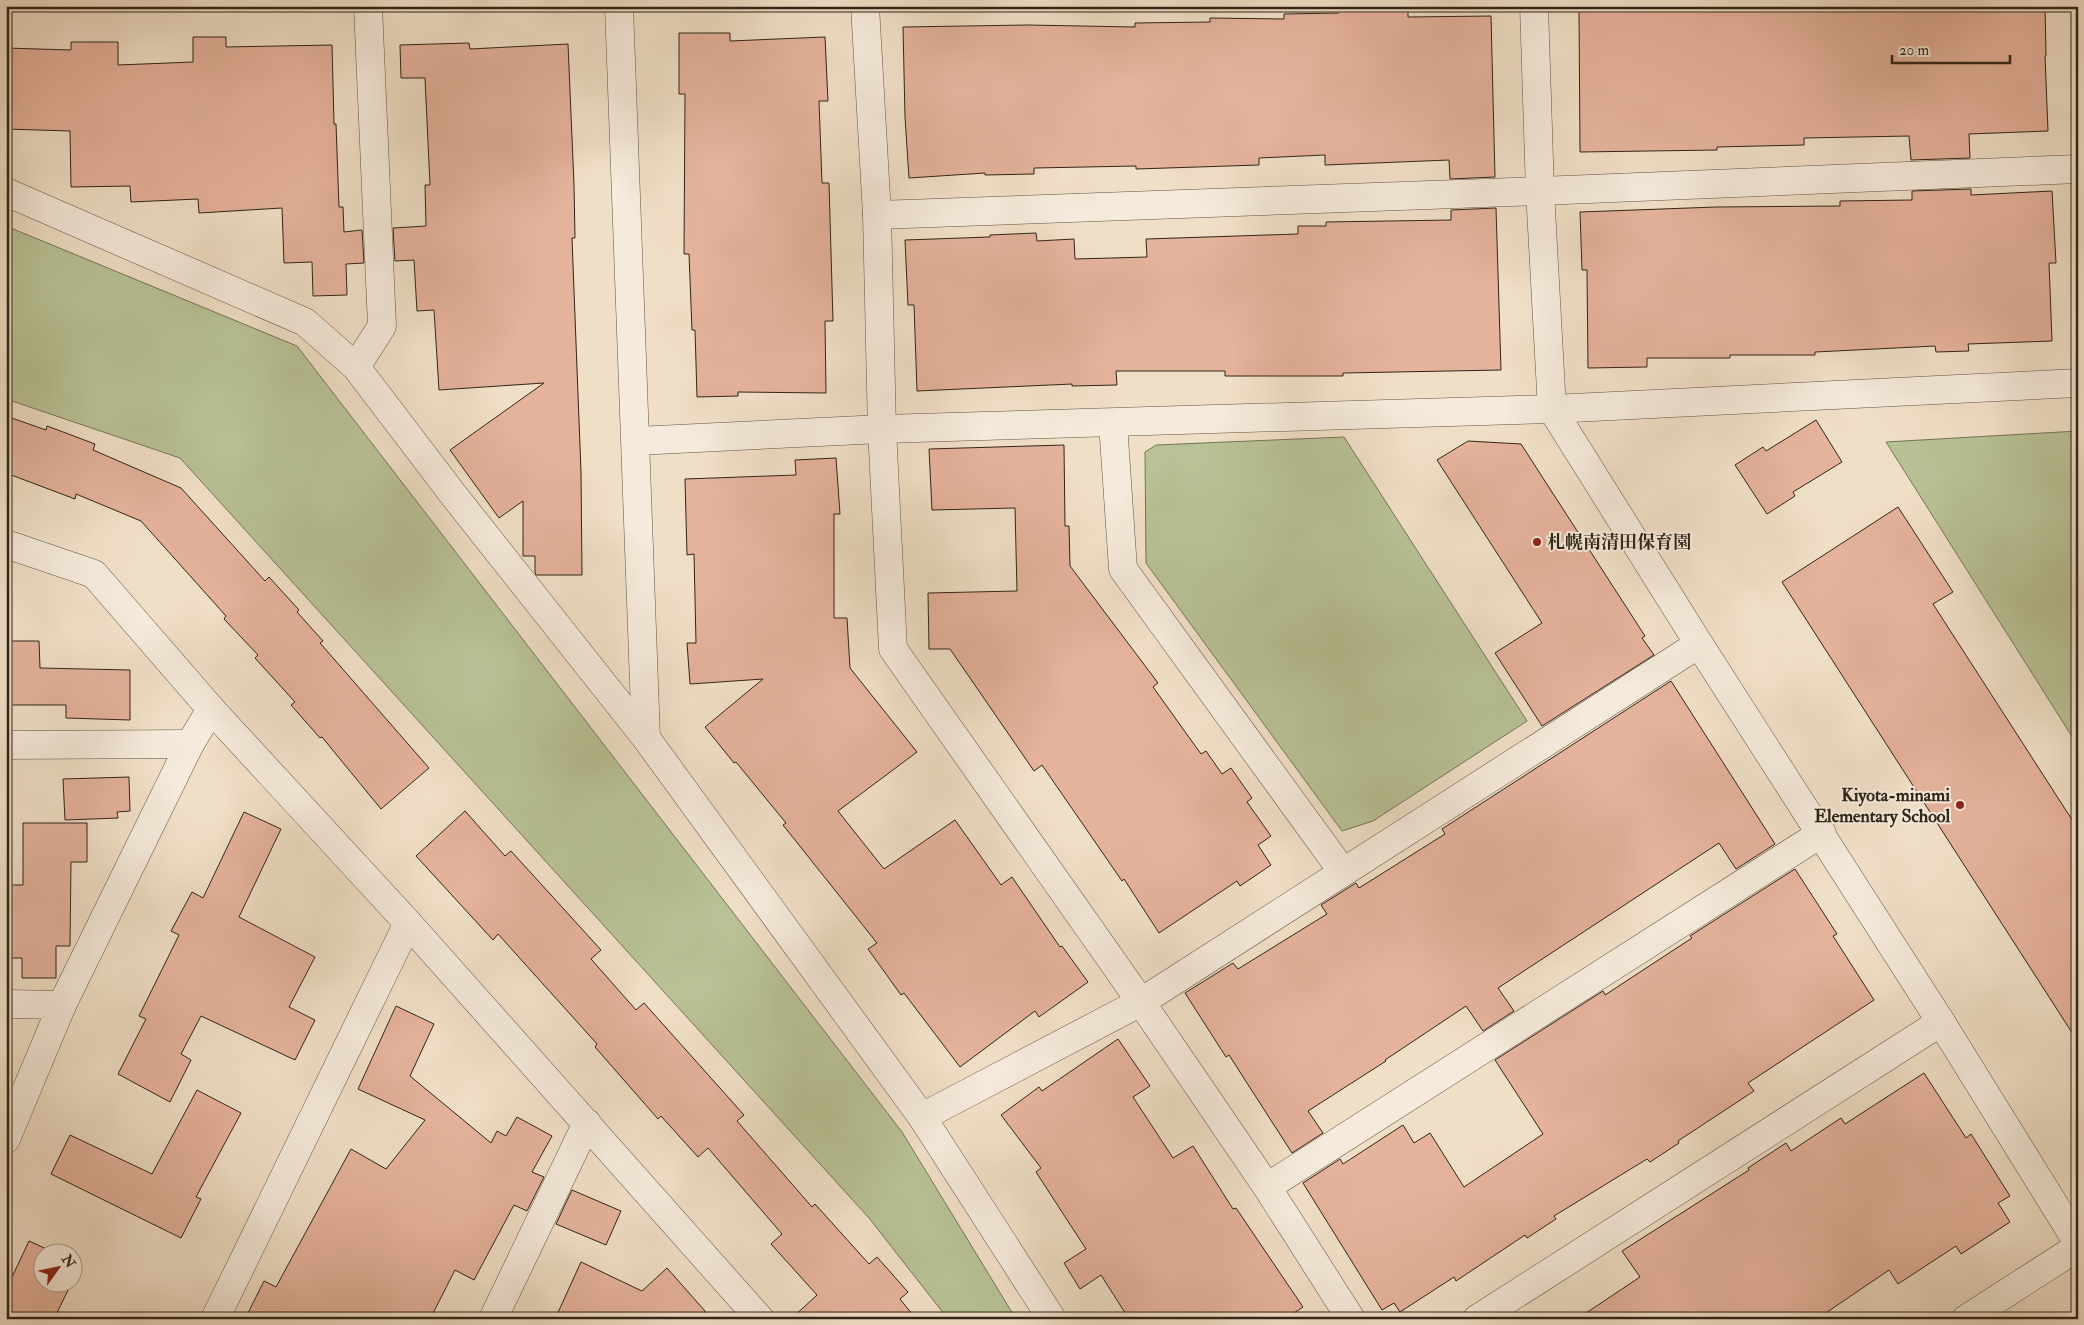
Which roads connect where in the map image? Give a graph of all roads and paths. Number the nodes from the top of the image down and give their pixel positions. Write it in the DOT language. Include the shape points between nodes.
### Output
graph roads {
  1 [pos="368,6"];
  2 [pos="620,6"];
  3 [pos="865,6"];
  4 [pos="1534,6"];
  5 [pos="2078,169"];
  6 [pos="1540,191"];
  7 [pos="6,192"];
  8 [pos="877,214"];
  9 [pos="356,367"];
  10 [pos="2078,383"];
  11 [pos="1552,409"];
  12 [pos="1113,422"];
  13 [pos="882,430"];
  14 [pos="636,441"];
  15 [pos="6,544"];
  16 [pos="1699,644"];
  17 [pos="211,709"];
  18 [pos="646,738"];
  19 [pos="190,744"];
  20 [pos="6,745"];
  21 [pos="1822,834"];
  22 [pos="1343,872"];
  23 [pos="408,923"];
  24 [pos="1141,1002"];
  25 [pos="6,1004"];
  26 [pos="62,1004"];
  27 [pos="1941,1022"];
  28 [pos="922,1117"];
  29 [pos="587,1123"];
  30 [pos="6,1139"];
  31 [pos="1267,1187"];
  32 [pos="2078,1243"];
  33 [pos="2078,1247"];
  34 [pos="216,1319"];
  35 [pos="493,1319"];
  36 [pos="760,1319"];
  37 [pos="1052,1319"];
  38 [pos="1351,1319"];
  39 [pos="1477,1319"];
  40 [pos="1966,1319"];
  1 -- 9 [label="street" via="382,326"];
  2 -- 14 [label="street"];
  3 -- 8 [label="street"];
  4 -- 6 [label="street"];
  5 -- 6 [label="street"];
  6 -- 8 [label="street"];
  6 -- 11 [label="street"];
  7 -- 9 [label="street" via="305,322"];
  8 -- 13 [label="street"];
  9 -- 18 [label="street" via="454,497"];
  10 -- 11 [label="street"];
  11 -- 12 [label="street"];
  11 -- 16 [label="street"];
  12 -- 13 [label="street"];
  12 -- 22 [label="street" via="1123,569"];
  13 -- 14 [label="street"];
  13 -- 24 [label="street" via="893,649"];
  14 -- 18 [label="street"];
  15 -- 17 [label="street" via="94,574"];
  16 -- 21 [label="street"];
  16 -- 22 [label="street"];
  17 -- 19 [label="street"];
  17 -- 23 [label="street"];
  18 -- 28 [label="street"];
  19 -- 20 [label="street"];
  19 -- 26 [label="street"];
  21 -- 27 [label="street"];
  21 -- 31 [label="street"];
  22 -- 24 [label="street"];
  23 -- 29 [label="street"];
  23 -- 34 [label="street"];
  24 -- 28 [label="street"];
  24 -- 31 [label="street"];
  25 -- 26 [label="street"];
  26 -- 30 [label="street"];
  27 -- 32 [label="street"];
  27 -- 39 [label="street"];
  28 -- 37 [label="street"];
  29 -- 35 [label="street"];
  29 -- 36 [label="street"];
  31 -- 38 [label="street"];
  33 -- 40 [label="street"];
}
